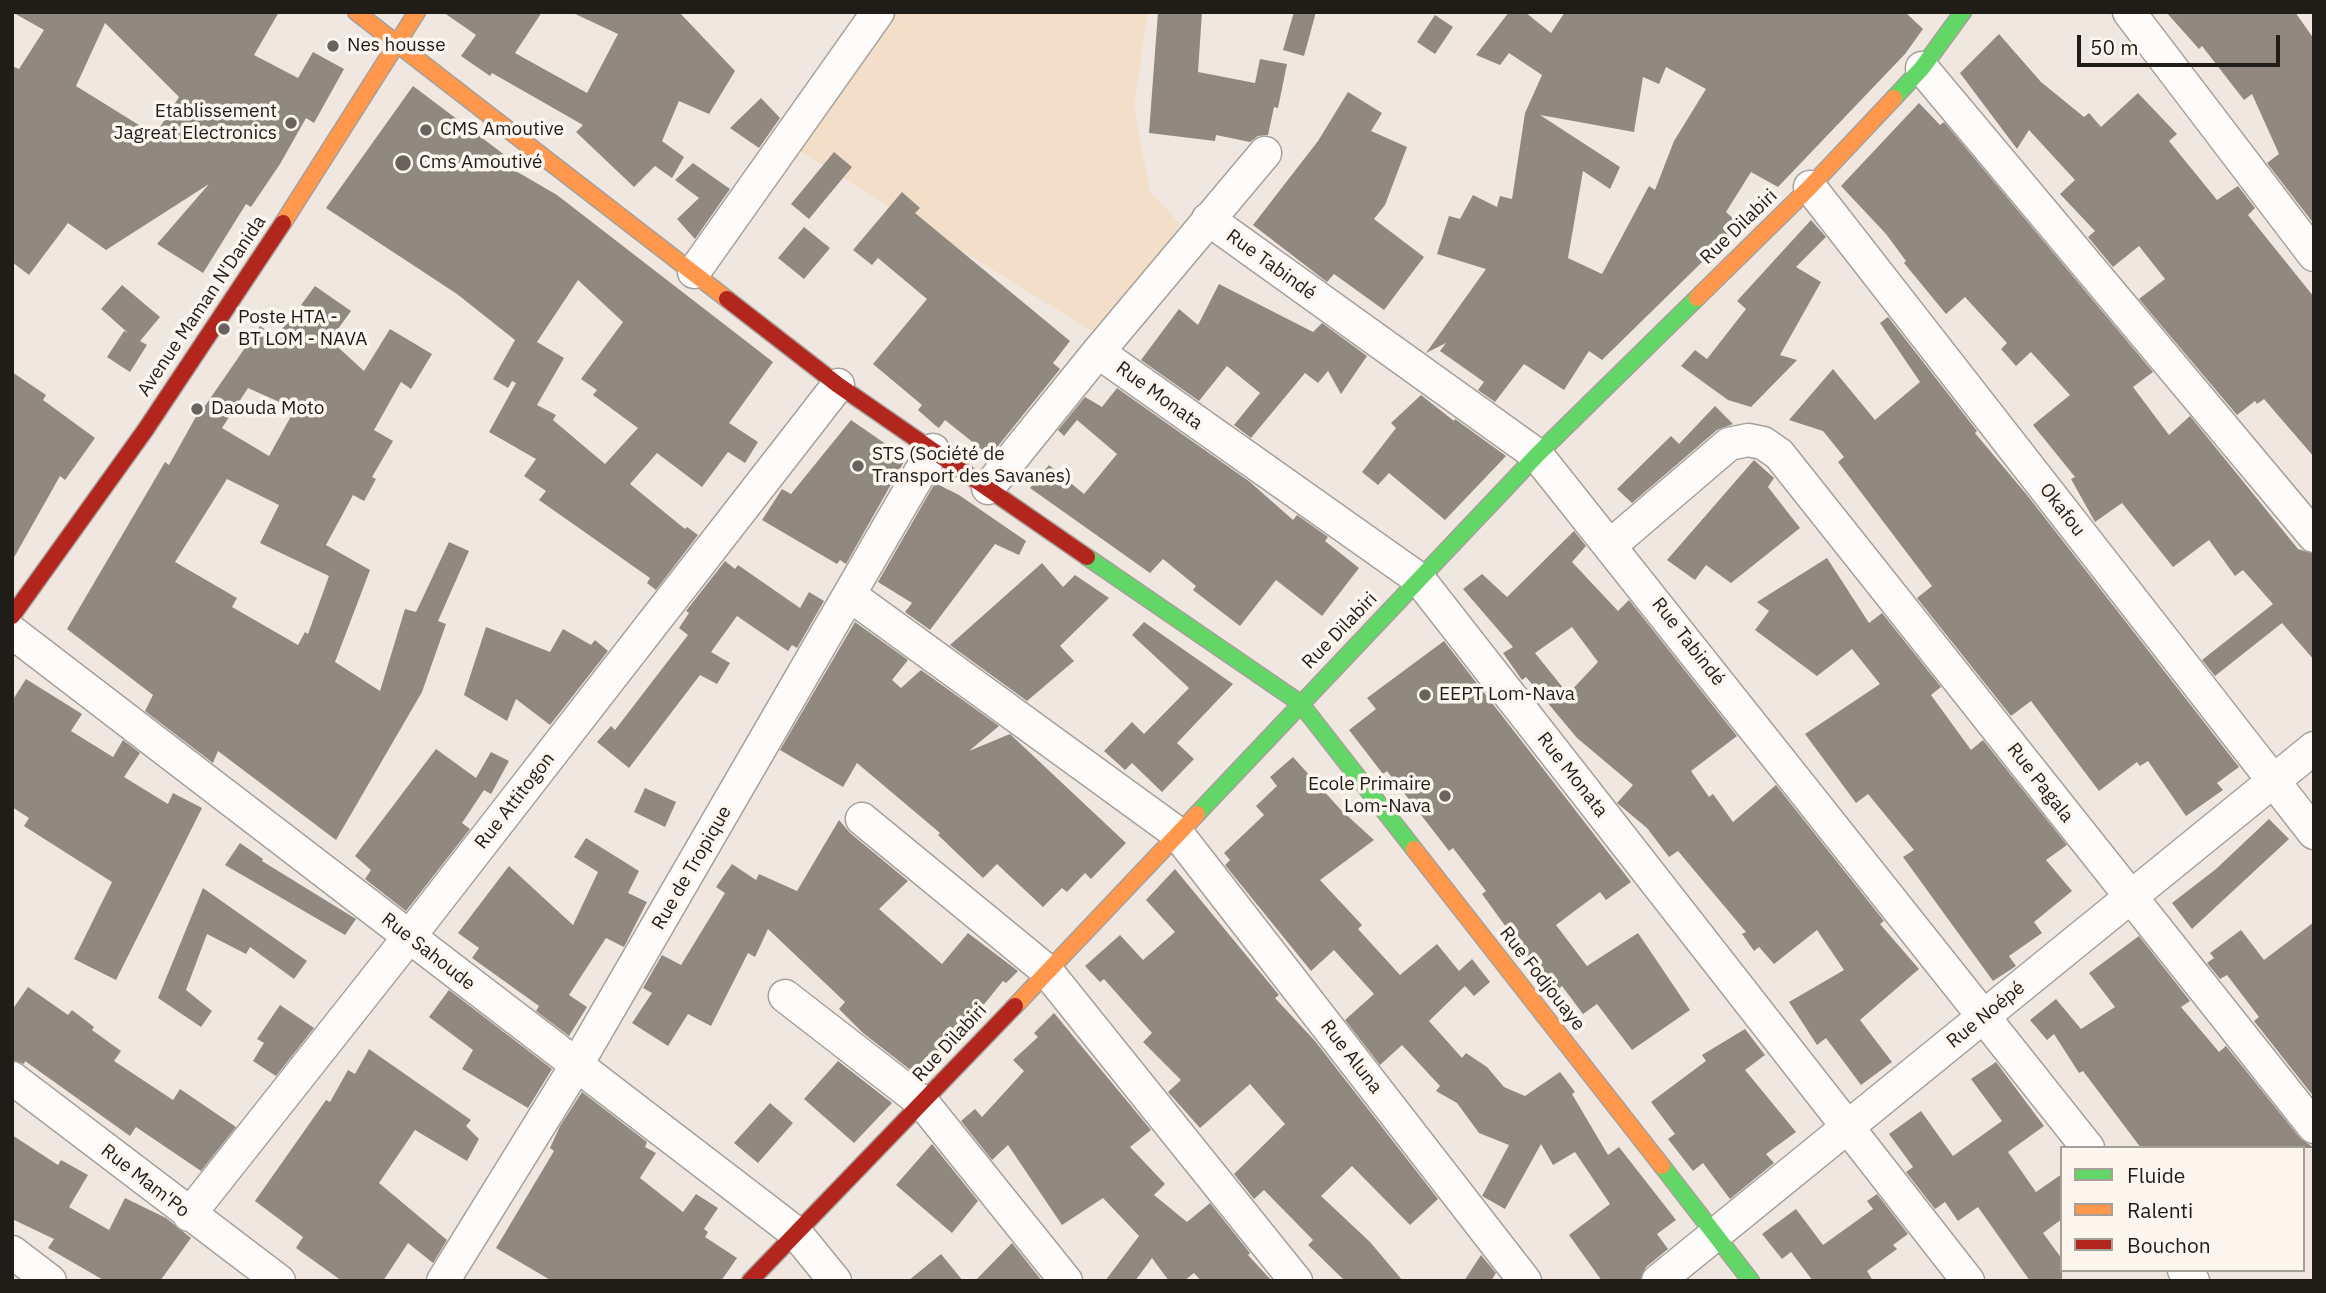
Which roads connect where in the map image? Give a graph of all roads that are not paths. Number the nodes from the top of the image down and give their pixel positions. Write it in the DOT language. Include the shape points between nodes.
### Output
graph roads {
  1 [pos="356,12"];
  2 [pos="417,12"];
  3 [pos="878,12"];
  4 [pos="1963,12"];
  5 [pos="2129,12"];
  6 [pos="397,46"];
  7 [pos="1922,68"];
  8 [pos="1265,153"];
  9 [pos="1810,187"];
  10 [pos="1208,219"];
  11 [pos="2314,255"];
  12 [pos="694,272"];
  13 [pos="1098,352"];
  14 [pos="838,385"];
  15 [pos="933,450"];
  16 [pos="1538,455"];
  17 [pos="988,488"];
  18 [pos="2314,536"];
  19 [pos="1611,545"];
  20 [pos="1419,579"];
  21 [pos="851,596"];
  22 [pos="12,616"];
  23 [pos="12,632"];
  24 [pos="1300,703"];
  25 [pos="2314,748"];
  26 [pos="2275,782"];
  27 [pos="862,819"];
  28 [pos="1177,833"];
  29 [pos="2314,833"];
  30 [pos="2131,898"];
  31 [pos="409,937"];
  32 [pos="1046,970"];
  33 [pos="785,996"];
  34 [pos="1984,1017"];
  35 [pos="576,1066"];
  36 [pos="12,1078"];
  37 [pos="923,1103"];
  38 [pos="2314,1127"];
  39 [pos="1846,1128"];
  40 [pos="2086,1146"];
  41 [pos="189,1215"];
  42 [pos="796,1233"];
  43 [pos="1715,1235"];
  44 [pos="12,1252"];
  45 [pos="50,1281"];
  46 [pos="279,1281"];
  47 [pos="443,1281"];
  48 [pos="750,1281"];
  49 [pos="835,1281"];
  50 [pos="1066,1281"];
  51 [pos="1296,1281"];
  52 [pos="1525,1281"];
  53 [pos="1658,1281"];
  54 [pos="1751,1281"];
  55 [pos="1968,1281"];
  1 -- 6 [label="main road, Rue Fodjouaye"];
  2 -- 6 [label="main road, Avenue Maman N'Danida"];
  3 -- 12 [label="street"];
  4 -- 7 [label="main road, Rue Dilabiri"];
  5 -- 11 [label="street"];
  6 -- 12 [label="main road, Rue Fodjouaye"];
  6 -- 22 [label="main road, Avenue Maman N'Danida" via="146,429"];
  7 -- 9 [label="main road, Rue Dilabiri"];
  7 -- 18 [label="street"];
  8 -- 10 [label="street"];
  9 -- 16 [label="main road, Rue Dilabiri"];
  9 -- 26 [label="street, Okafou"];
  10 -- 13 [label="street"];
  10 -- 16 [label="street, Rue Tabindé"];
  12 -- 14 [label="main road, Rue Fodjouaye"];
  13 -- 17 [label="street"];
  13 -- 20 [label="street, Rue Monata"];
  14 -- 15 [label="main road, Rue Fodjouaye"];
  14 -- 31 [label="street, Rue Attitogon"];
  15 -- 17 [label="main road, Rue Fodjouaye"];
  15 -- 21 [label="street, Rue de Tropique"];
  16 -- 19 [label="street, Rue Tabindé"];
  16 -- 20 [label="main road, Rue Dilabiri"];
  17 -- 24 [label="main road, Rue Fodjouaye"];
  19 -- 30 [label="street, Rue Pagala" via="1729,444 1763,443 1779,454"];
  19 -- 34 [label="street, Rue Tabindé"];
  20 -- 24 [label="main road, Rue Dilabiri"];
  20 -- 39 [label="street, Rue Monata"];
  21 -- 28 [label="street, Rue Aluna"];
  21 -- 35 [label="street, Rue de Tropique"];
  23 -- 31 [label="street, Rue Sahoude"];
  24 -- 28 [label="main road, Rue Dilabiri"];
  24 -- 43 [label="main road, Rue Fodjouaye"];
  25 -- 26 [label="street, Rue Noépé"];
  26 -- 29 [label="street, Okafou"];
  26 -- 30 [label="street, Rue Noépé"];
  27 -- 32 [label="street"];
  28 -- 32 [label="main road, Rue Dilabiri"];
  28 -- 52 [label="street, Rue Aluna"];
  30 -- 34 [label="street, Rue Noépé"];
  30 -- 38 [label="street, Rue Pagala"];
  31 -- 35 [label="street, Rue Sahoude"];
  31 -- 41 [label="street, Rue Attitogon"];
  32 -- 37 [label="main road, Rue Dilabiri"];
  32 -- 51 [label="street"];
  33 -- 37 [label="street"];
  34 -- 39 [label="street, Rue Noépé"];
  34 -- 40 [label="street, Rue Tabindé"];
  35 -- 42 [label="street, Rue Sahoude"];
  35 -- 47 [label="street, Rue de Tropique"];
  36 -- 41 [label="street, Rue Mam'Po"];
  37 -- 42 [label="main road, Rue Dilabiri"];
  37 -- 50 [label="street"];
  39 -- 43 [label="street, Rue Noépé"];
  39 -- 55 [label="street, Rue Monata"];
  41 -- 46 [label="street, Rue Mam'Po"];
  42 -- 48 [label="main road, Rue Dilabiri"];
  42 -- 49 [label="street, Rue Sahoude"];
  43 -- 53 [label="street, Rue Noépé"];
  43 -- 54 [label="main road, Rue Fodjouaye"];
  44 -- 45 [label="street"];
}
